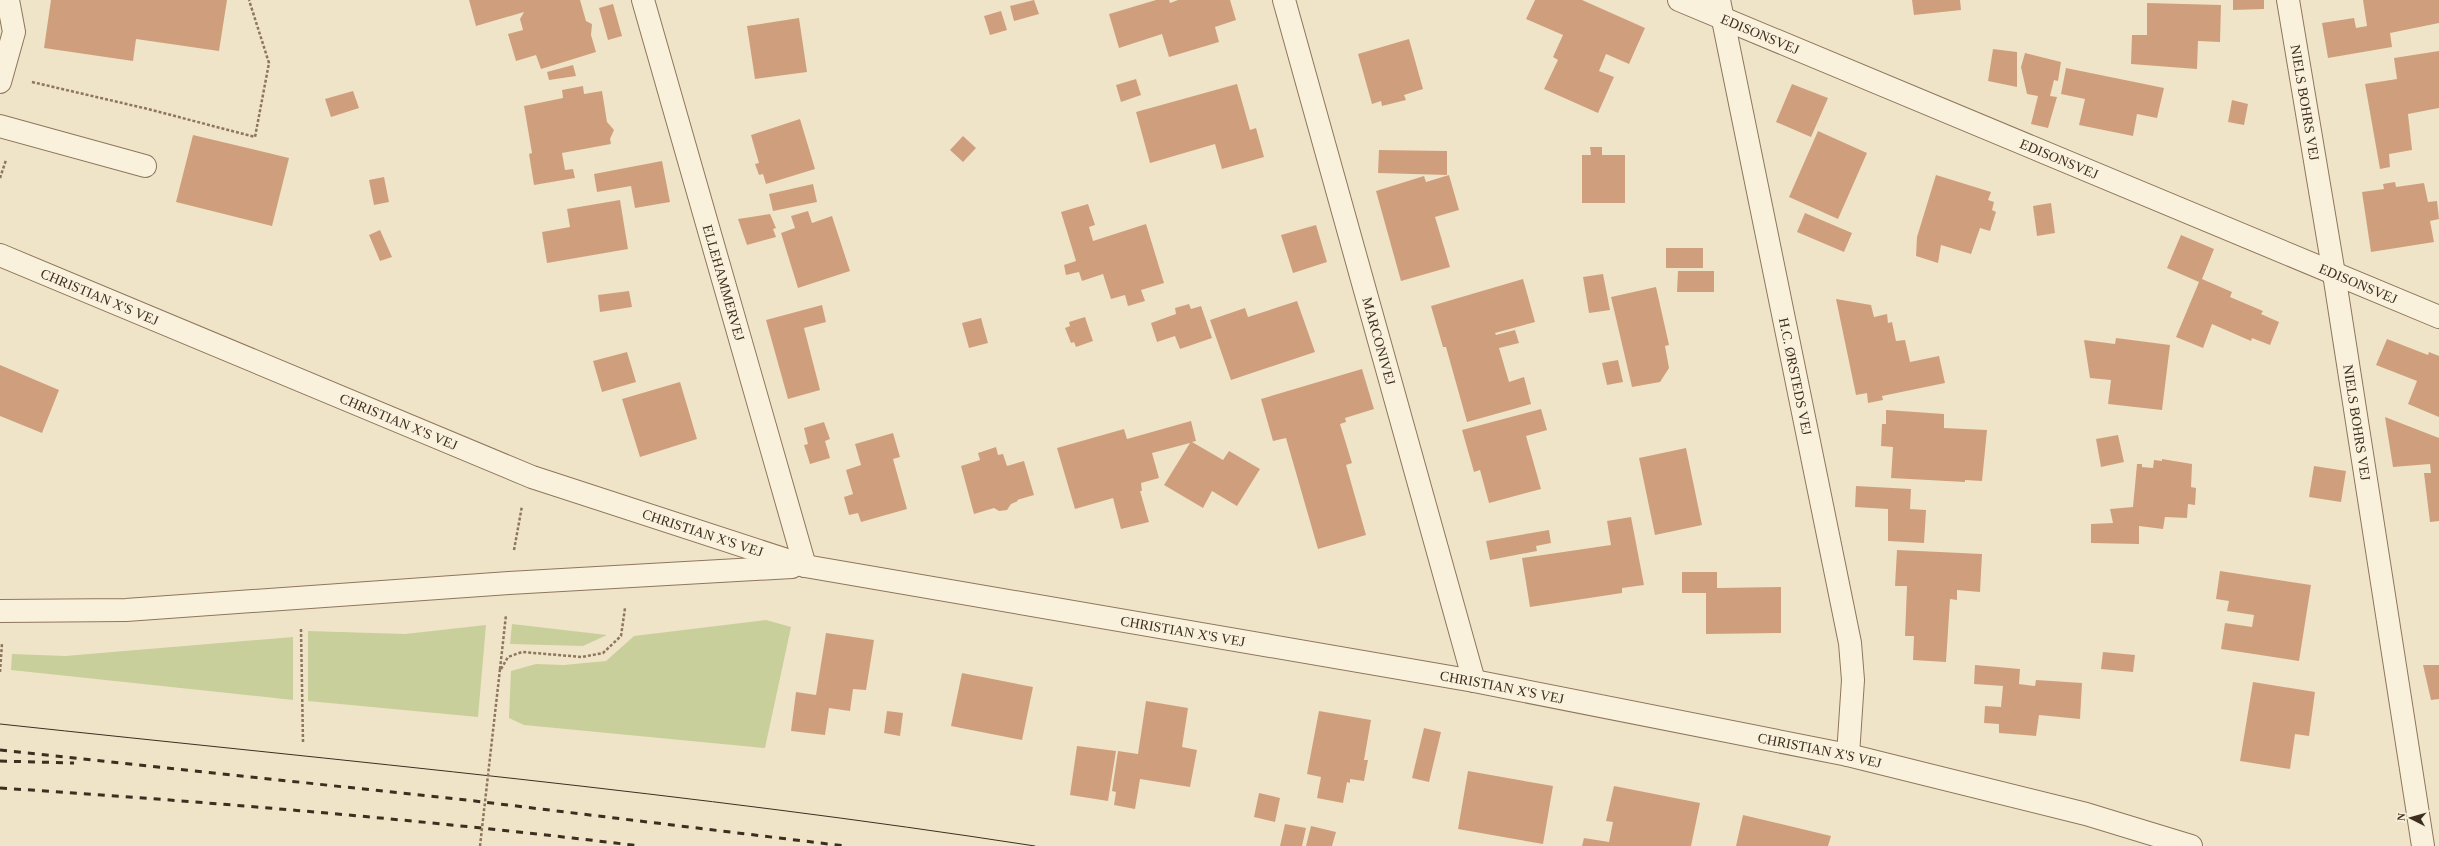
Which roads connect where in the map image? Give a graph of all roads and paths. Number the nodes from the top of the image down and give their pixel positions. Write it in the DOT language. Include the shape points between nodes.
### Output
graph roads {
  1 [pos="8,0"];
  2 [pos="249,0"];
  3 [pos="643,0"];
  4 [pos="1284,0"];
  5 [pos="1679,0"];
  6 [pos="2288,0"];
  7 [pos="1721,10"];
  8 [pos="1,79"];
  9 [pos="0,126"];
  10 [pos="145,166"];
  11 [pos="0,255"];
  12 [pos="2334,274"];
  13 [pos="2439,317"];
  14 [pos="532,477"];
  15 [pos="805,566"];
  16 [pos="629,576"];
  17 [pos="509,583"];
  18 [pos="301,598"];
  19 [pos="0,611"];
  20 [pos="502,644"];
  21 [pos="2,658"];
  22 [pos="500,669"];
  23 [pos="0,672"];
  24 [pos="1474,681"];
  25 [pos="303,742"];
  26 [pos="1848,755"];
  27 [pos="480,846"];
  28 [pos="2191,846"];
  29 [pos="2423,846"];
  1 -- 8 [label="street" via="14,32"];
  2 -- 8 [label="path" via="269,63 255,137 148,109"];
  3 -- 15 [label="street, ELLEHAMMERVEJ"];
  4 -- 24 [label="street, MARCONIVEJ"];
  5 -- 7 [label="street, EDISONSVEJ"];
  6 -- 12 [label="street, NIELS BOHRS VEJ"];
  7 -- 12 [label="street, EDISONSVEJ"];
  7 -- 26 [label="street, H.C. ØRSTEDS VEJ" via="1850,642 1853,680"];
  9 -- 10 [label="street"];
  11 -- 14 [label="street, CHRISTIAN X'S VEJ"];
  12 -- 13 [label="street, EDISONSVEJ"];
  12 -- 29 [label="street, NIELS BOHRS VEJ"];
  14 -- 15 [label="street, CHRISTIAN X'S VEJ"];
  14 -- 17 [label="path" via="518,515"];
  15 -- 16 [label="street, CHRISTIAN X'S VEJ"];
  15 -- 24 [label="street, CHRISTIAN X'S VEJ"];
  16 -- 17 [label="street, CHRISTIAN X'S VEJ"];
  16 -- 22 [label="path" via="621,636 603,653 582,656 522,652 508,657"];
  17 -- 18 [label="street, CHRISTIAN X'S VEJ"];
  18 -- 19 [label="street, CHRISTIAN X'S VEJ" via="126,610"];
  18 -- 25 [label="path"];
  20 -- 22 [label="path"];
  21 -- 23 [label="path"];
  22 -- 27 [label="path, bridge"];
  24 -- 26 [label="street, CHRISTIAN X'S VEJ"];
  26 -- 28 [label="street, CHRISTIAN X'S VEJ" via="2086,814"];
}
